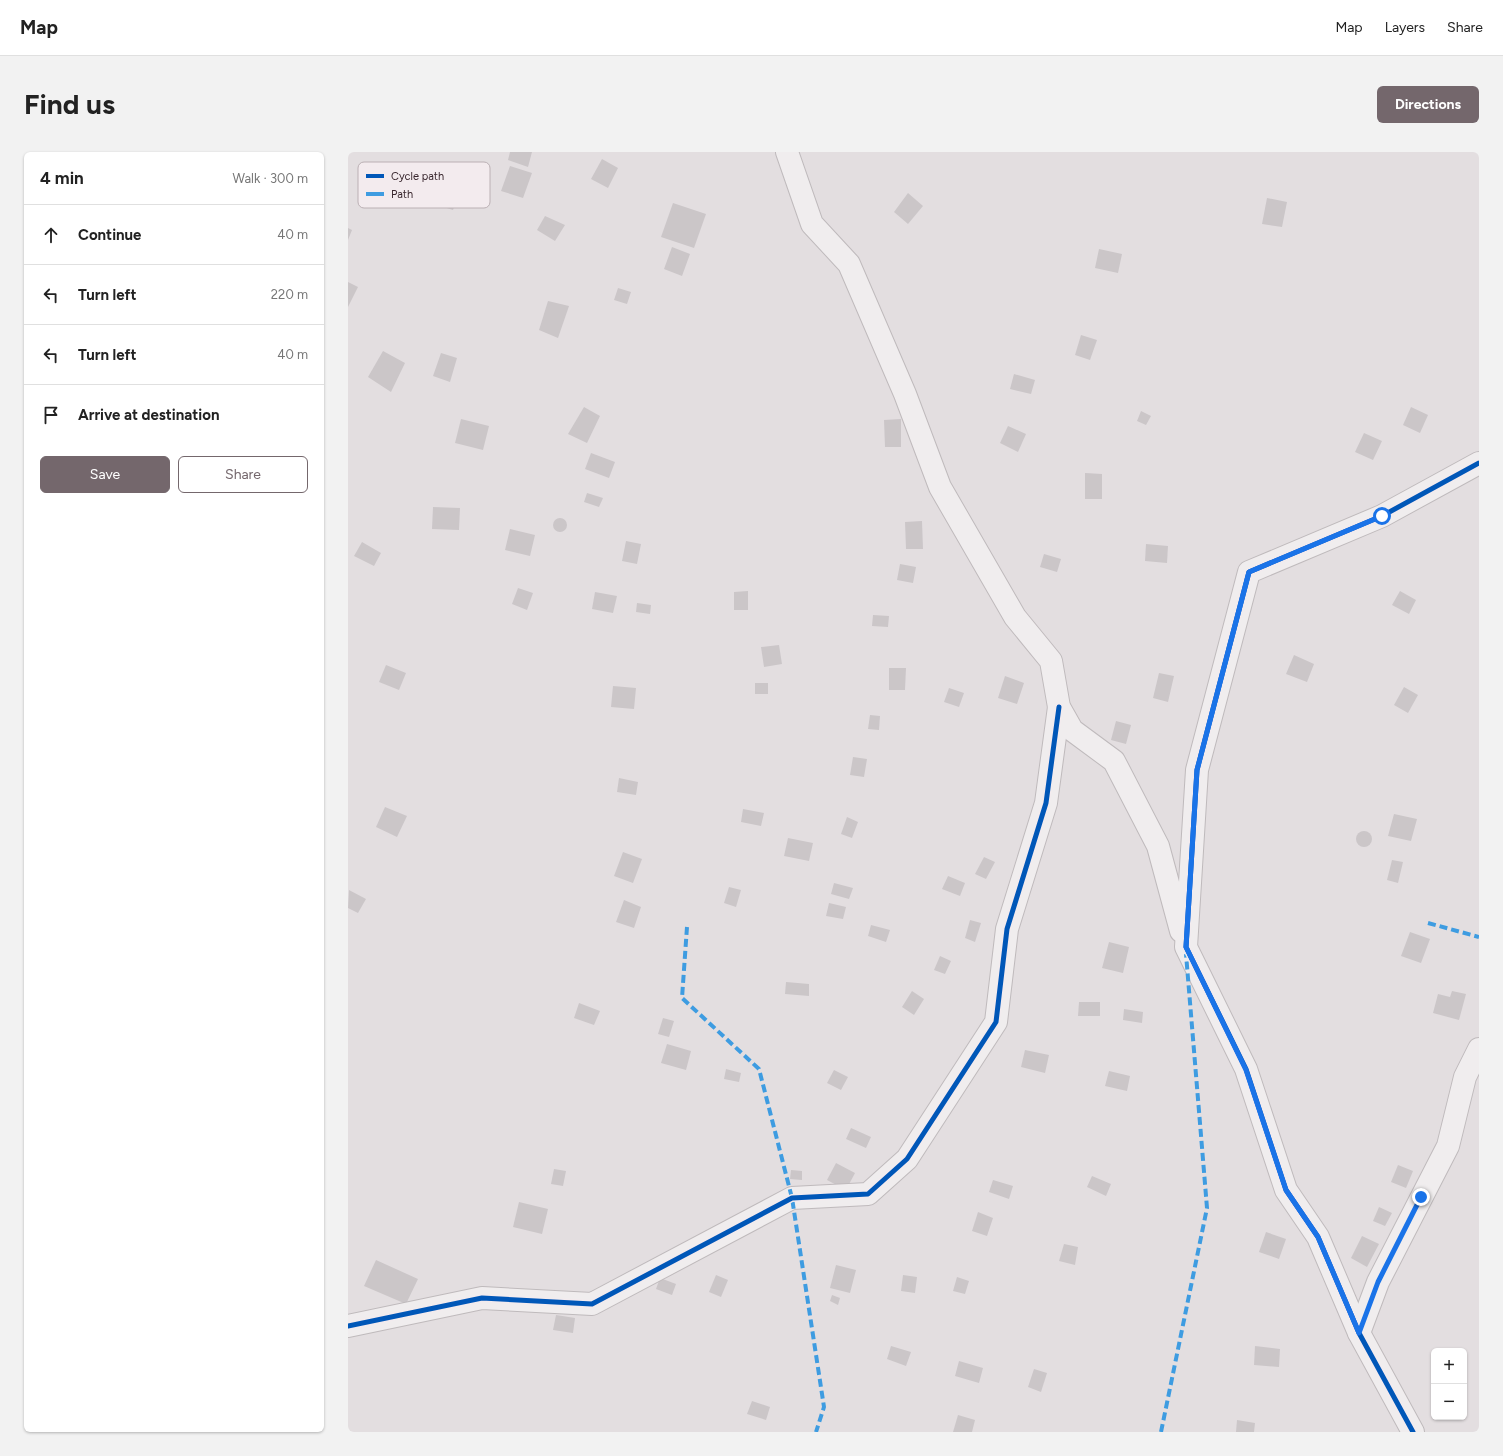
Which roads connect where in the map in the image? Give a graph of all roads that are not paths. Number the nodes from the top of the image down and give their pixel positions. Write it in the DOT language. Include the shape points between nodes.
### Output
graph roads {
  1 [pos="787,152"];
  2 [pos="1479,463"];
  3 [pos="1059,707"];
  4 [pos="1186,947"];
  5 [pos="1479,1049"];
  6 [pos="348,1326"];
  7 [pos="1359,1333"];
  8 [pos="1413,1432"];
  1 -- 3 [label="street" via="812,224 849,264 905,394 940,487 1015,617 1051,661"];
  2 -- 4 [label="street" via="1382,516 1249,572 1197,770"];
  3 -- 4 [label="street" via="1072,730 1114,761 1158,846"];
  3 -- 6 [label="street" via="1046,803 1007,929 996,1022 907,1159 868,1194 792,1198 592,1304 482,1298"];
  4 -- 7 [label="street" via="1246,1070 1286,1190 1318,1237"];
  5 -- 7 [label="street" via="1466,1077 1448,1146 1378,1282"];
  7 -- 8 [label="street"];
}
